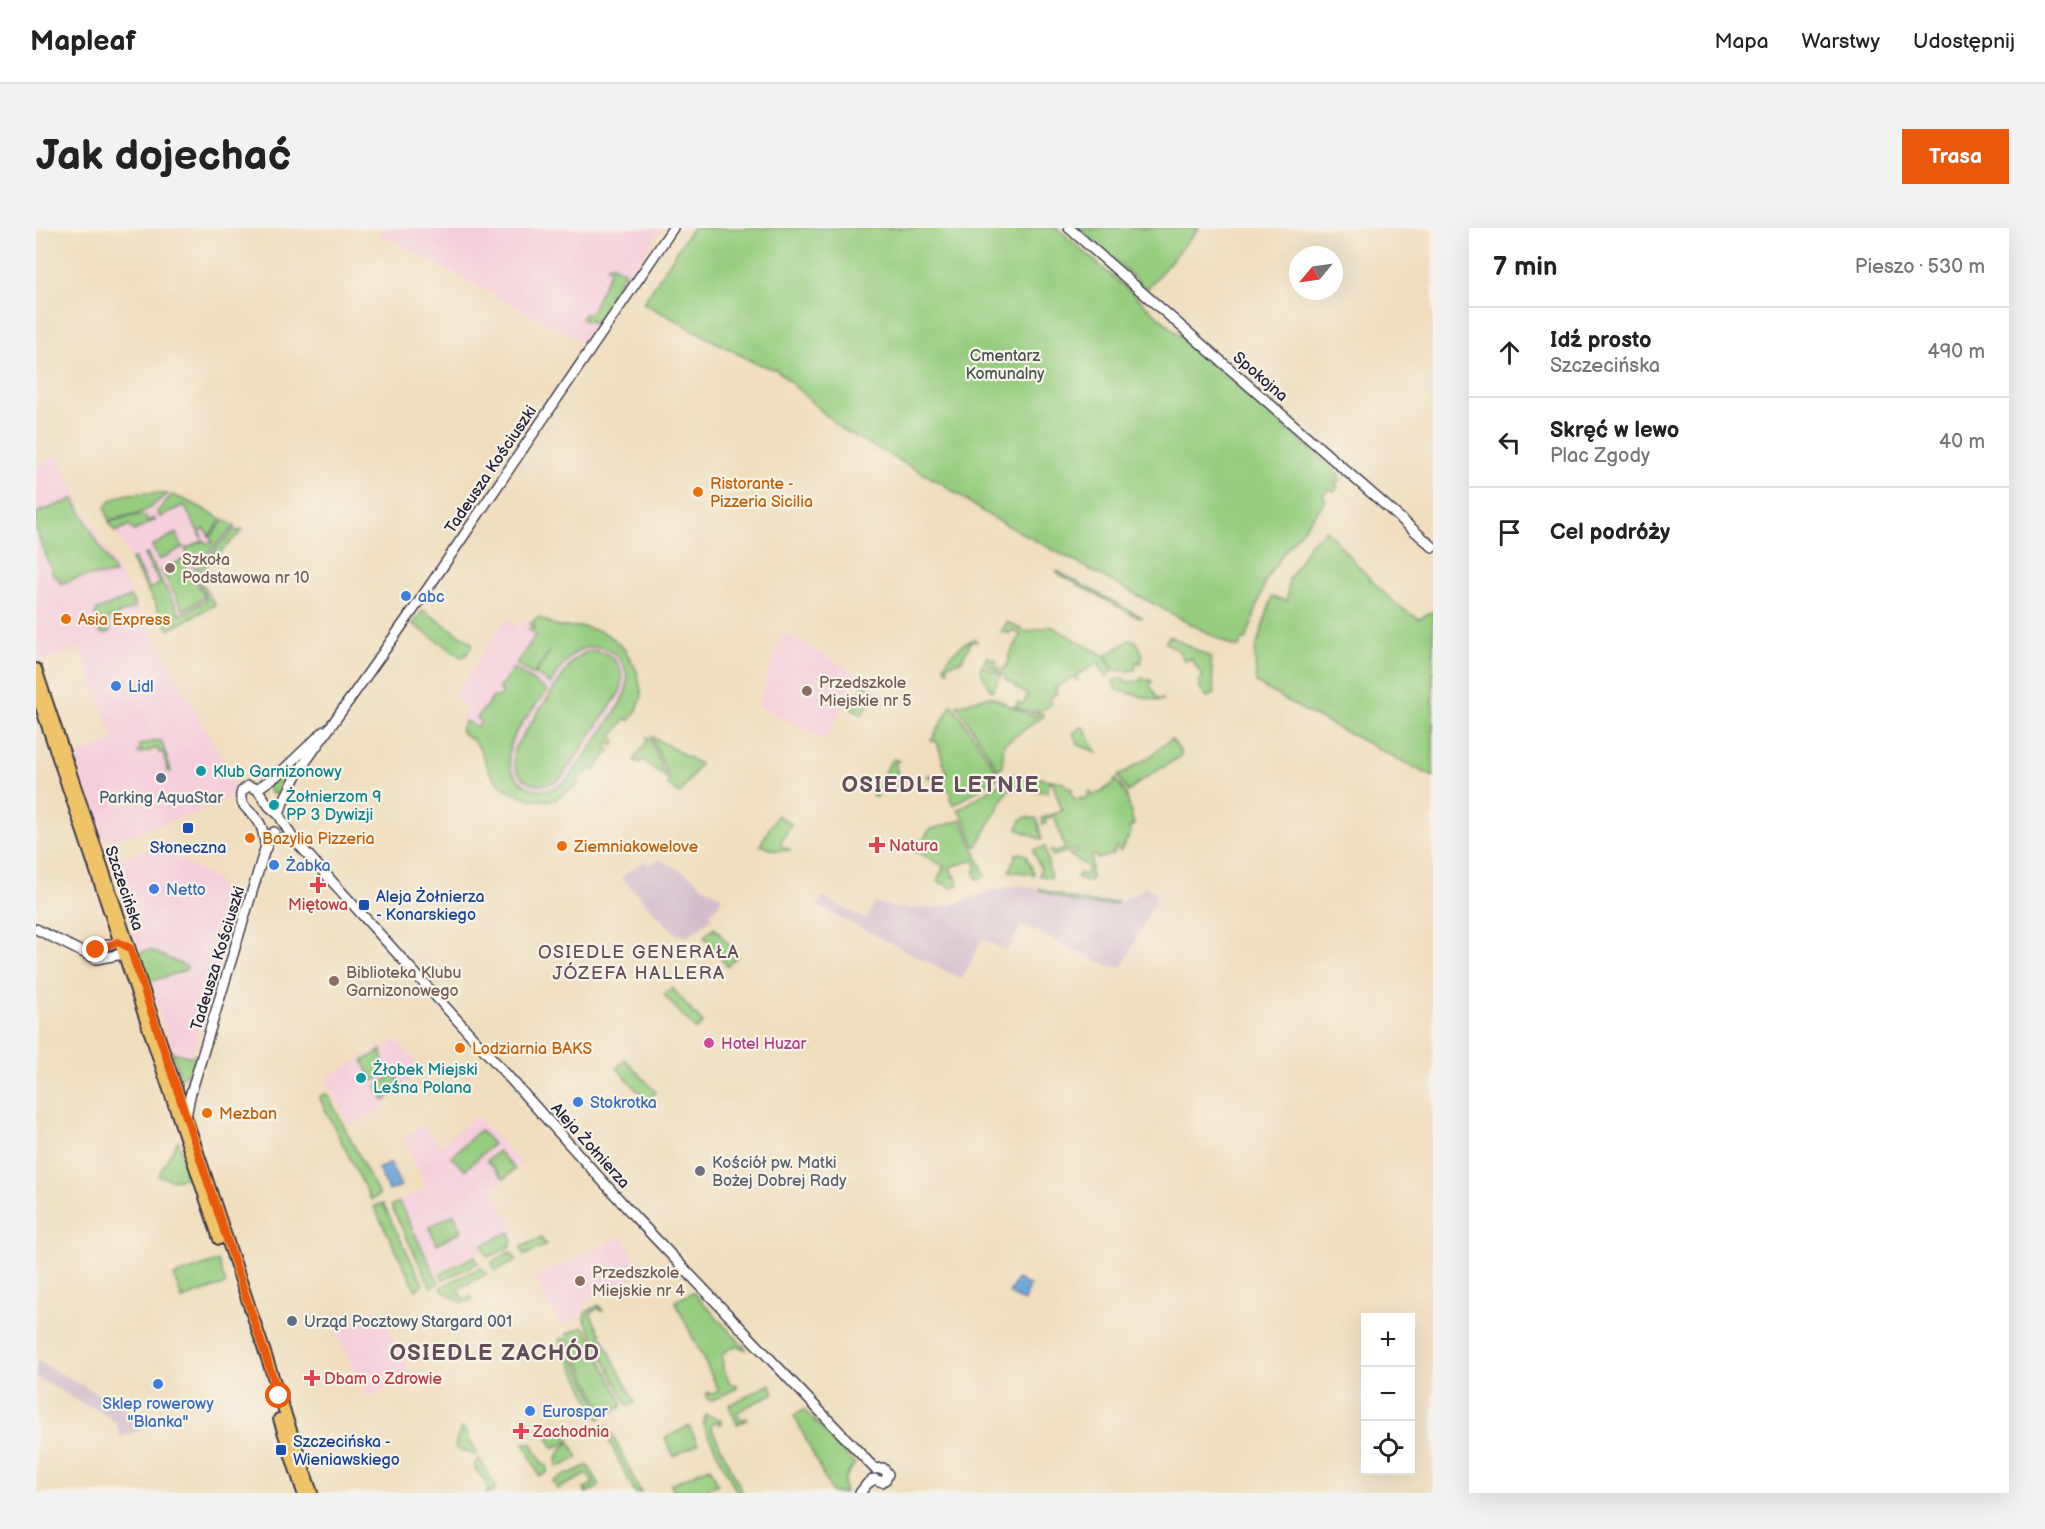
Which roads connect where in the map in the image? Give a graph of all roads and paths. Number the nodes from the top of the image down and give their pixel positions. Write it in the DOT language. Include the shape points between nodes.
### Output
graph roads {
  1 [pos="673,228"];
  2 [pos="1069,228"];
  3 [pos="1433,546"];
  4 [pos="36,669"];
  5 [pos="36,692"];
  6 [pos="330,726"];
  7 [pos="257,789"];
  8 [pos="280,817"];
  9 [pos="262,830"];
  10 [pos="290,836"];
  11 [pos="272,838"];
  12 [pos="36,929"];
  13 [pos="118,942"];
  14 [pos="126,951"];
  15 [pos="84,952"];
  16 [pos="197,1077"];
  17 [pos="176,1088"];
  18 [pos="185,1098"];
  19 [pos="303,1493"];
  20 [pos="312,1493"];
  21 [pos="860,1493"];
  1 -- 6 [label="street, Tadeusza Kościuszki"];
  2 -- 3 [label="street, Spokojna"];
  4 -- 14 [label="main road, Szczecińska"];
  5 -- 13 [label="main road, Szczecińska"];
  6 -- 7 [label="street, Tadeusza Kościuszki" via="279,774"];
  6 -- 8 [label="street, Tadeusza Kościuszki" via="292,783"];
  7 -- 8 [label="street, Aleja Żołnierza"];
  7 -- 9 [label="street, Tadeusza Kościuszki" via="248,786 240,796"];
  8 -- 10 [label="street, Aleja Żołnierza"];
  8 -- 11 [label="street, Tadeusza Kościuszki" via="281,824"];
  9 -- 11 [label="street, Tadeusza Kościuszki"];
  9 -- 11 [label="street"];
  10 -- 11 [label="street"];
  10 -- 21 [label="street, Aleja Żołnierza" via="875,1474"];
  11 -- 16 [label="street, Tadeusza Kościuszki"];
  12 -- 15 [label="street"];
  13 -- 14 [label="main road, Szczecińska"];
  13 -- 15 [label="street"];
  14 -- 15 [label="street" via="96,959"];
  14 -- 17 [label="main road, Szczecińska"];
  14 -- 19 [label="main road, Szczecińska"];
  16 -- 17 [label="street"];
  16 -- 18 [label="street, Tadeusza Kościuszki"];
  17 -- 18 [label="main road, Szczecińska"];
  18 -- 20 [label="main road, Szczecińska" via="186,1117"];
}
